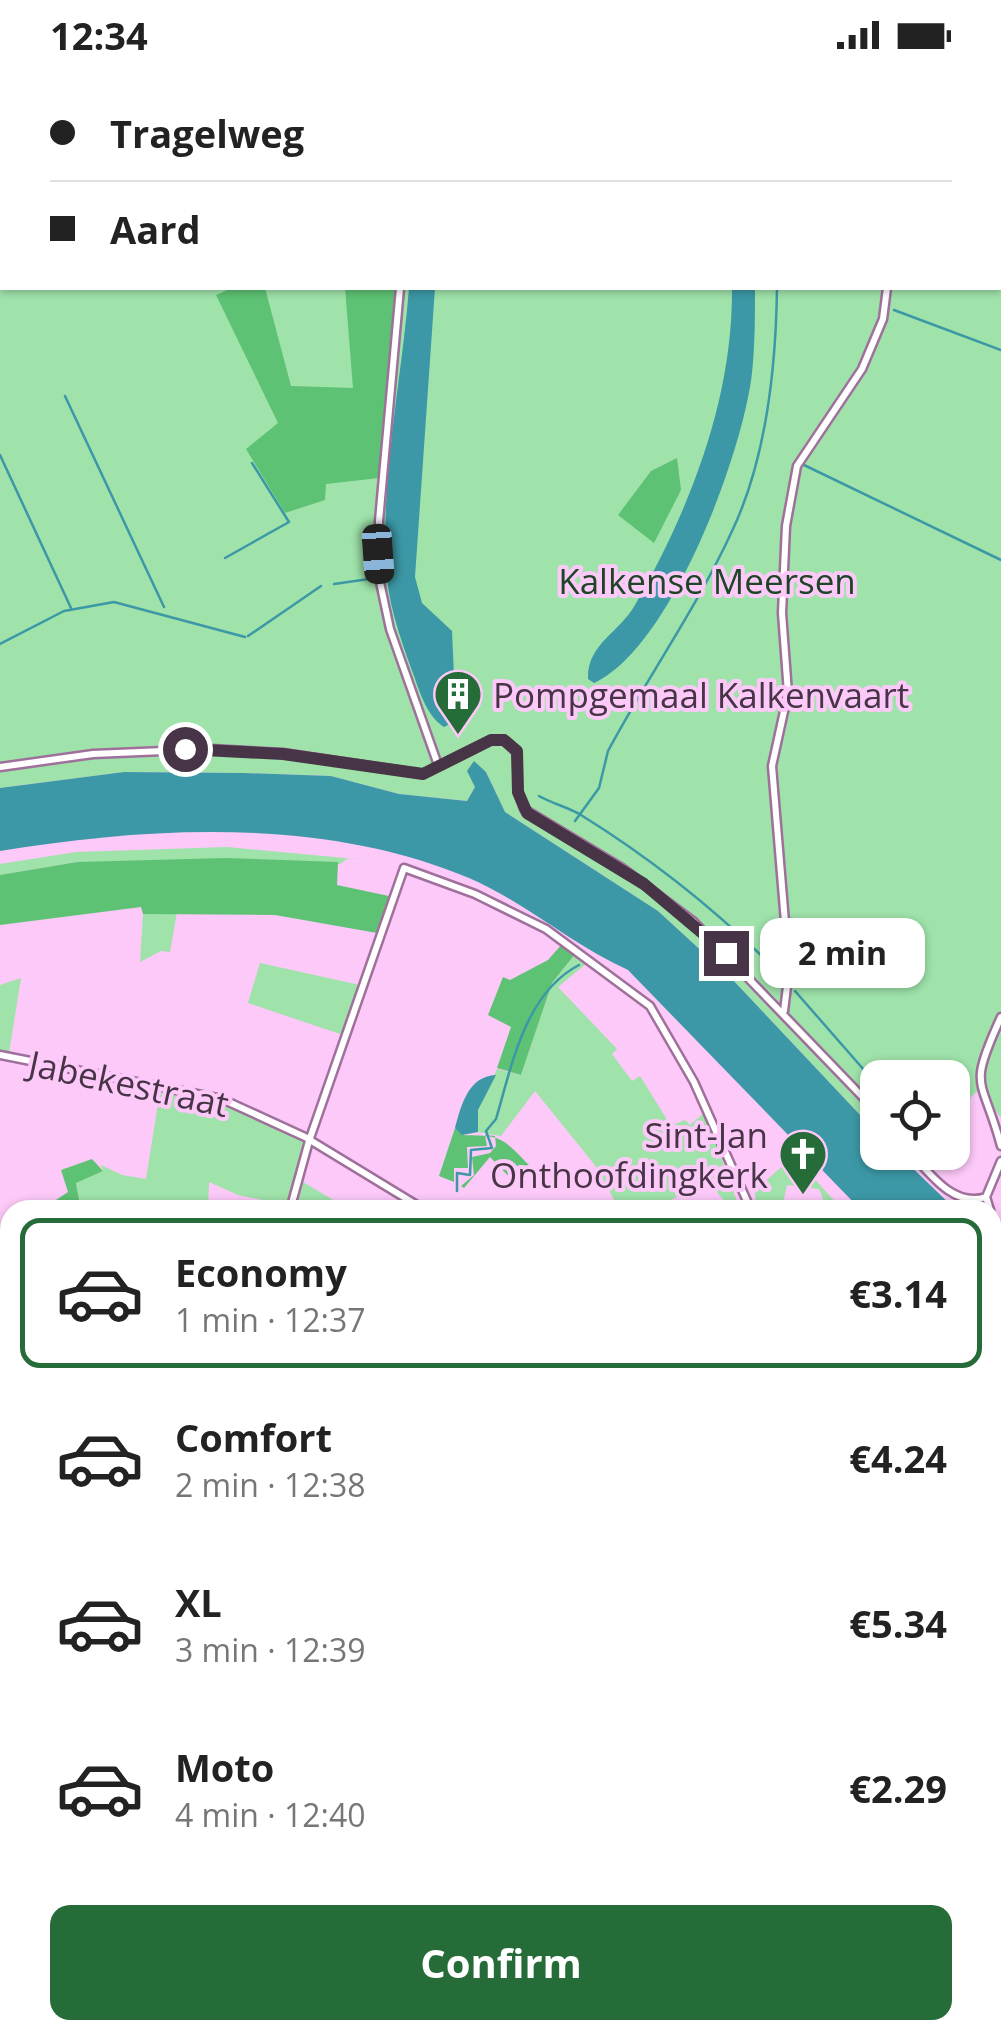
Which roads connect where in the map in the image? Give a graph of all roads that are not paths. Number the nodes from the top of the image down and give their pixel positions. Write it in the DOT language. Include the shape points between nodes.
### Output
graph roads {
  1 [pos="400,290"];
  2 [pos="887,290"];
  3 [pos="438,766"];
  4 [pos="0,767"];
  5 [pos="784,1012"];
  6 [pos="1001,1016"];
  7 [pos="0,1055"];
  8 [pos="860,1094"];
  9 [pos="310,1141"];
  10 [pos="1001,1146"];
  11 [pos="1001,1161"];
  12 [pos="929,1170"];
  13 [pos="986,1197"];
  14 [pos="293,1200"];
  15 [pos="408,1200"];
  16 [pos="747,1200"];
  17 [pos="968,1200"];
  18 [pos="976,1200"];
  19 [pos="987,1200"];
  1 -- 3 [label="street" via="379,521 380,582"];
  2 -- 5 [label="street" via="883,319 862,369 797,466 786,526 782,613 788,694 772,766 789,970"];
  3 -- 4 [label="street" via="413,774 198,749"];
  3 -- 5 [label="street" via="491,740 512,745 520,805 527,813 677,908"];
  5 -- 8 [label="street"];
  6 -- 10 [label="street" via="978,1074"];
  7 -- 9 [label="street, Jabekestraat" via="222,1099"];
  9 -- 14 [label="street"];
  9 -- 15 [label="street, Jabekestraat"];
  9 -- 16 [label="street" via="404,868 546,930 650,1006 694,1082"];
  11 -- 13 [label="street"];
  12 -- 17 [label="street"];
  13 -- 18 [label="street"];
  13 -- 19 [label="street"];
}
